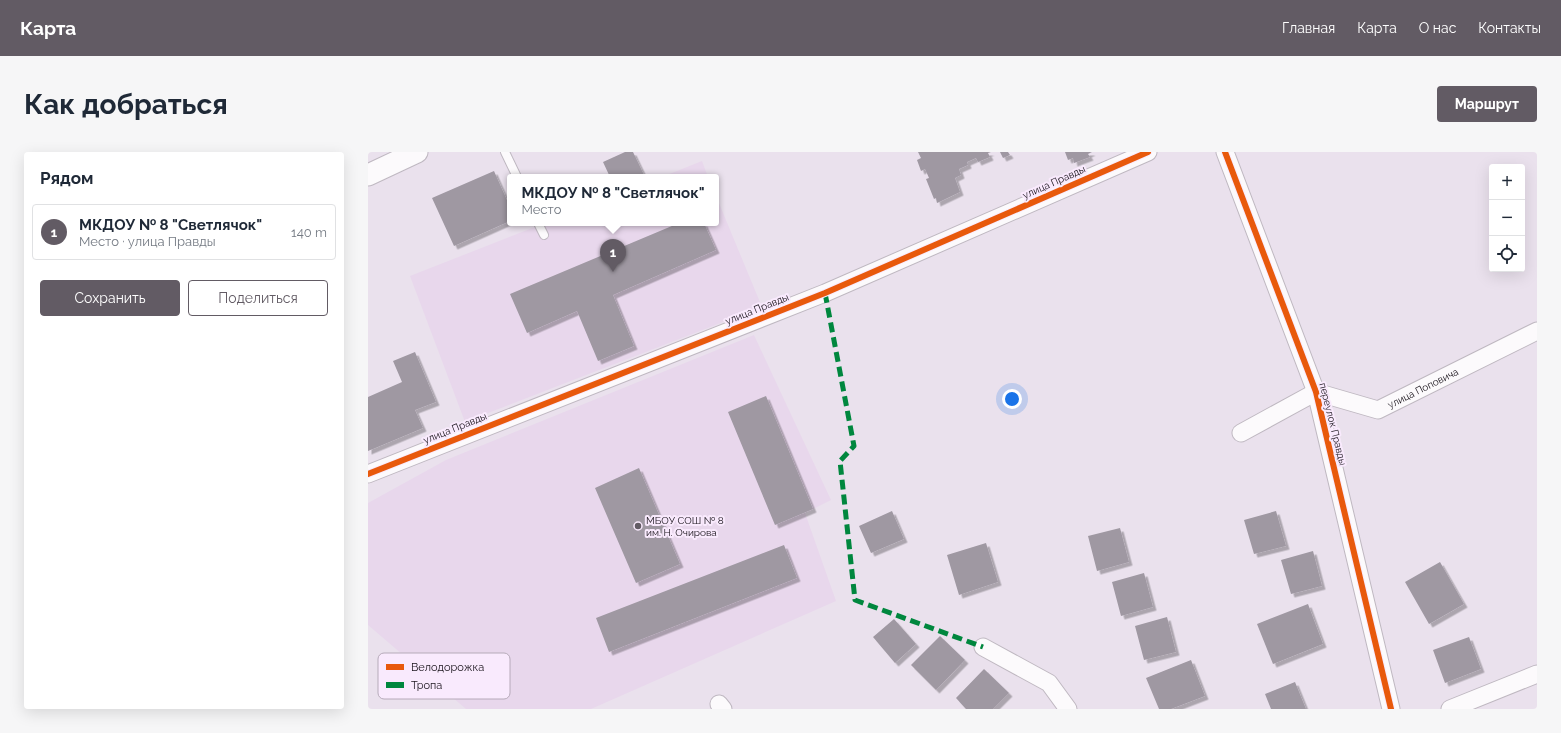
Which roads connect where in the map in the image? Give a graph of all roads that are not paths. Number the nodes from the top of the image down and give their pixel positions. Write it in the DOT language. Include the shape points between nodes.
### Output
graph roads {
  1 [pos="417,152"];
  2 [pos="505,152"];
  3 [pos="1148,152"];
  4 [pos="1225,152"];
  5 [pos="515,174"];
  6 [pos="368,175"];
  7 [pos="539,226"];
  8 [pos="544,236"];
  9 [pos="1537,331"];
  10 [pos="1316,392"];
  11 [pos="1241,433"];
  12 [pos="368,474"];
  13 [pos="983,647"];
  14 [pos="1537,674"];
  15 [pos="1068,709"];
  16 [pos="1392,709"];
  17 [pos="1450,709"];
  1 -- 6 [label="street"];
  2 -- 5 [label="lane"];
  3 -- 12 [label="street, улица Правды" via="825,293"];
  4 -- 10 [label="street, переулок Правды"];
  7 -- 8 [label="lane"];
  9 -- 10 [label="street, улица Поповича" via="1378,410"];
  10 -- 11 [label="street"];
  10 -- 16 [label="street, переулок Правды"];
  13 -- 15 [label="street" via="1049,683"];
  14 -- 17 [label="street"];
}
